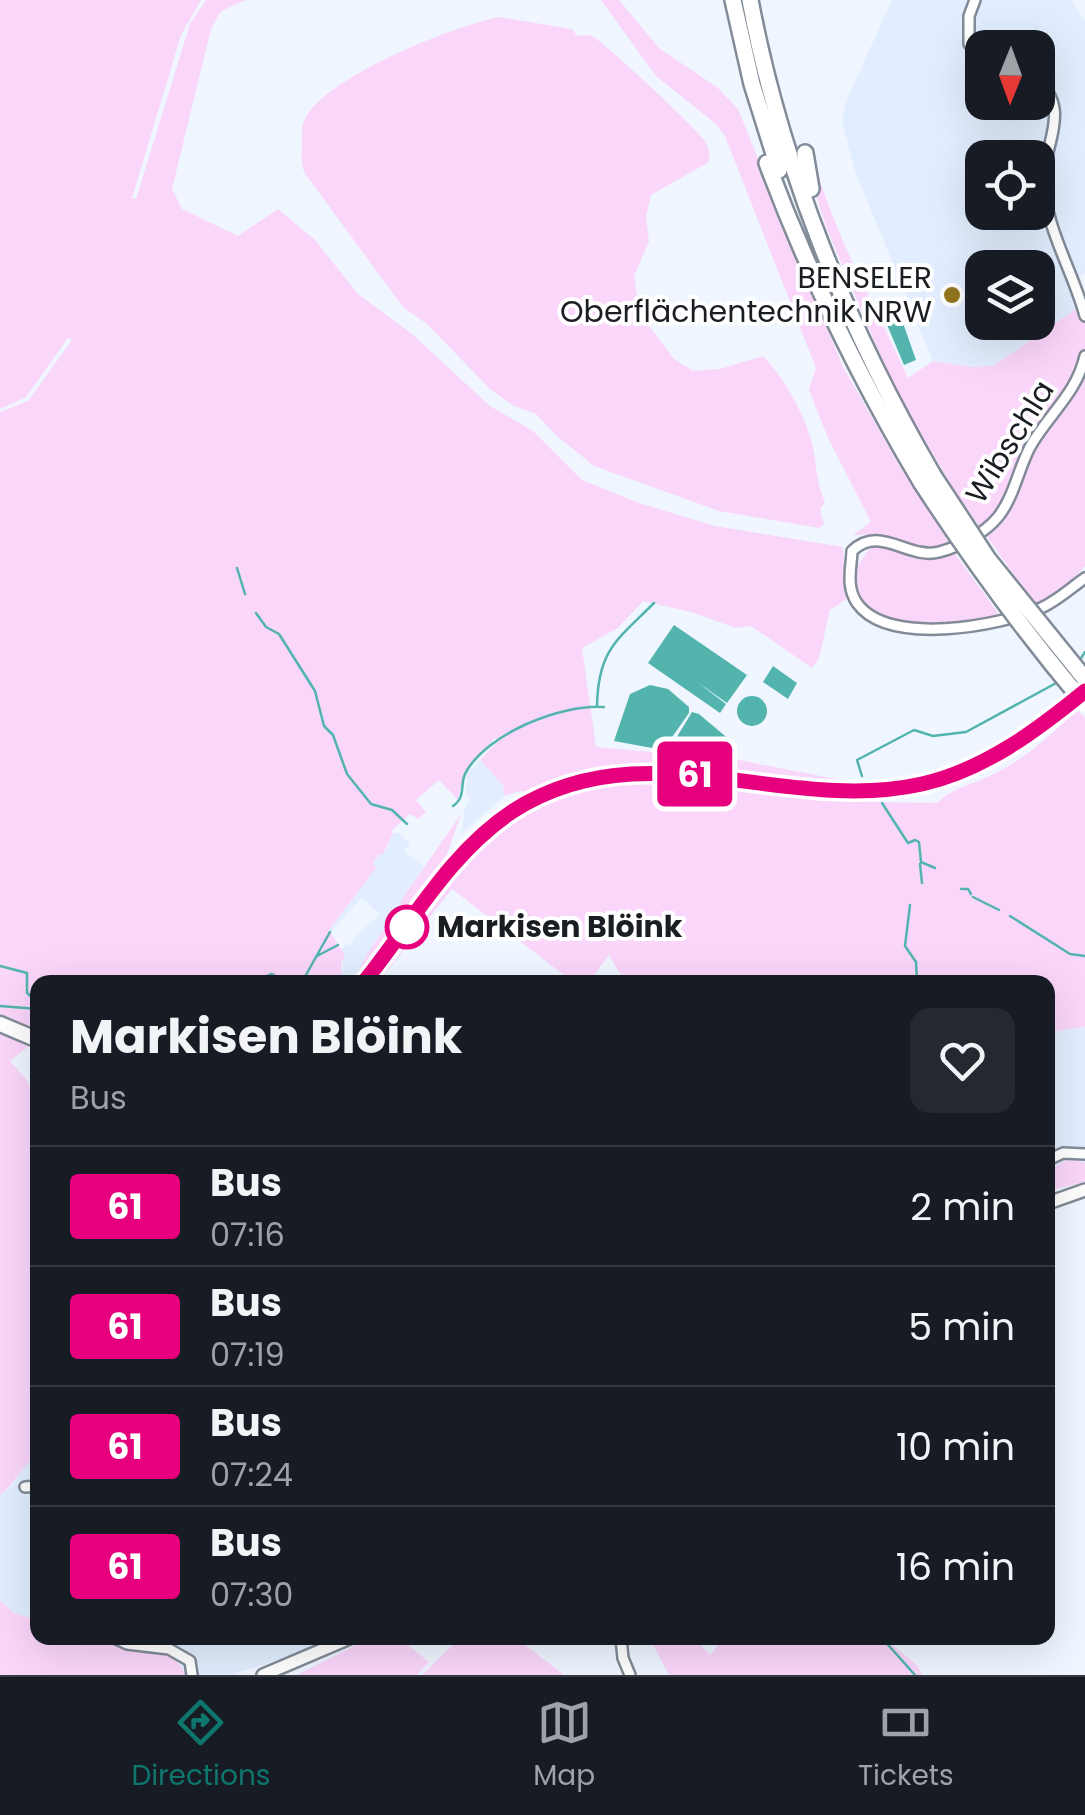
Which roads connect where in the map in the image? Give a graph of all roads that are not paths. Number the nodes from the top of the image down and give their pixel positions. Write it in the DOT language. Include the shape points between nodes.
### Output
graph roads {
  1 [pos="733,0"];
  2 [pos="750,0"];
  3 [pos="975,0"];
  4 [pos="968,30"];
  5 [pos="1055,113"];
  6 [pos="805,153"];
  7 [pos="767,163"];
  8 [pos="820,265"];
  9 [pos="1085,316"];
  10 [pos="1085,356"];
  11 [pos="927,478"];
  12 [pos="1085,578"];
  13 [pos="1085,679"];
  14 [pos="1085,691"];
  15 [pos="1085,704"];
  16 [pos="369,975"];
  17 [pos="0,1024"];
  18 [pos="30,1037"];
  19 [pos="1085,1154"];
  20 [pos="1055,1157"];
  21 [pos="1085,1190"];
  22 [pos="1055,1201"];
  23 [pos="25,1486"];
  24 [pos="30,1486"];
  25 [pos="135,1645"];
  26 [pos="333,1645"];
  27 [pos="622,1645"];
  28 [pos="192,1675"];
  29 [pos="262,1675"];
  30 [pos="630,1675"];
  1 -- 8 [label="highway" via="766,134"];
  2 -- 8 [label="highway"];
  3 -- 4 [label="street"];
  5 -- 9 [label="street" via="1046,203"];
  6 -- 8 [label="highway"];
  7 -- 8 [label="highway"];
  8 -- 11 [label="highway"];
  10 -- 12 [label="street, Wibschla" via="1074,387 1034,440 992,523 952,548 928,554 867,542 852,551 849,572 854,599 870,614 951,630 1038,610"];
  11 -- 13 [label="highway, bridge"];
  11 -- 15 [label="highway, bridge" via="965,550"];
  14 -- 16 [label="main road" via="987,760 920,785 840,792 660,772 588,779 548,793 513,811 469,848"];
  17 -- 18 [label="main road"];
  19 -- 20 [label="street"];
  21 -- 22 [label="main road"];
  23 -- 24 [label="street"];
  25 -- 28 [label="street" via="169,1649 190,1661"];
  26 -- 29 [label="main road"];
  27 -- 30 [label="street"];
}
